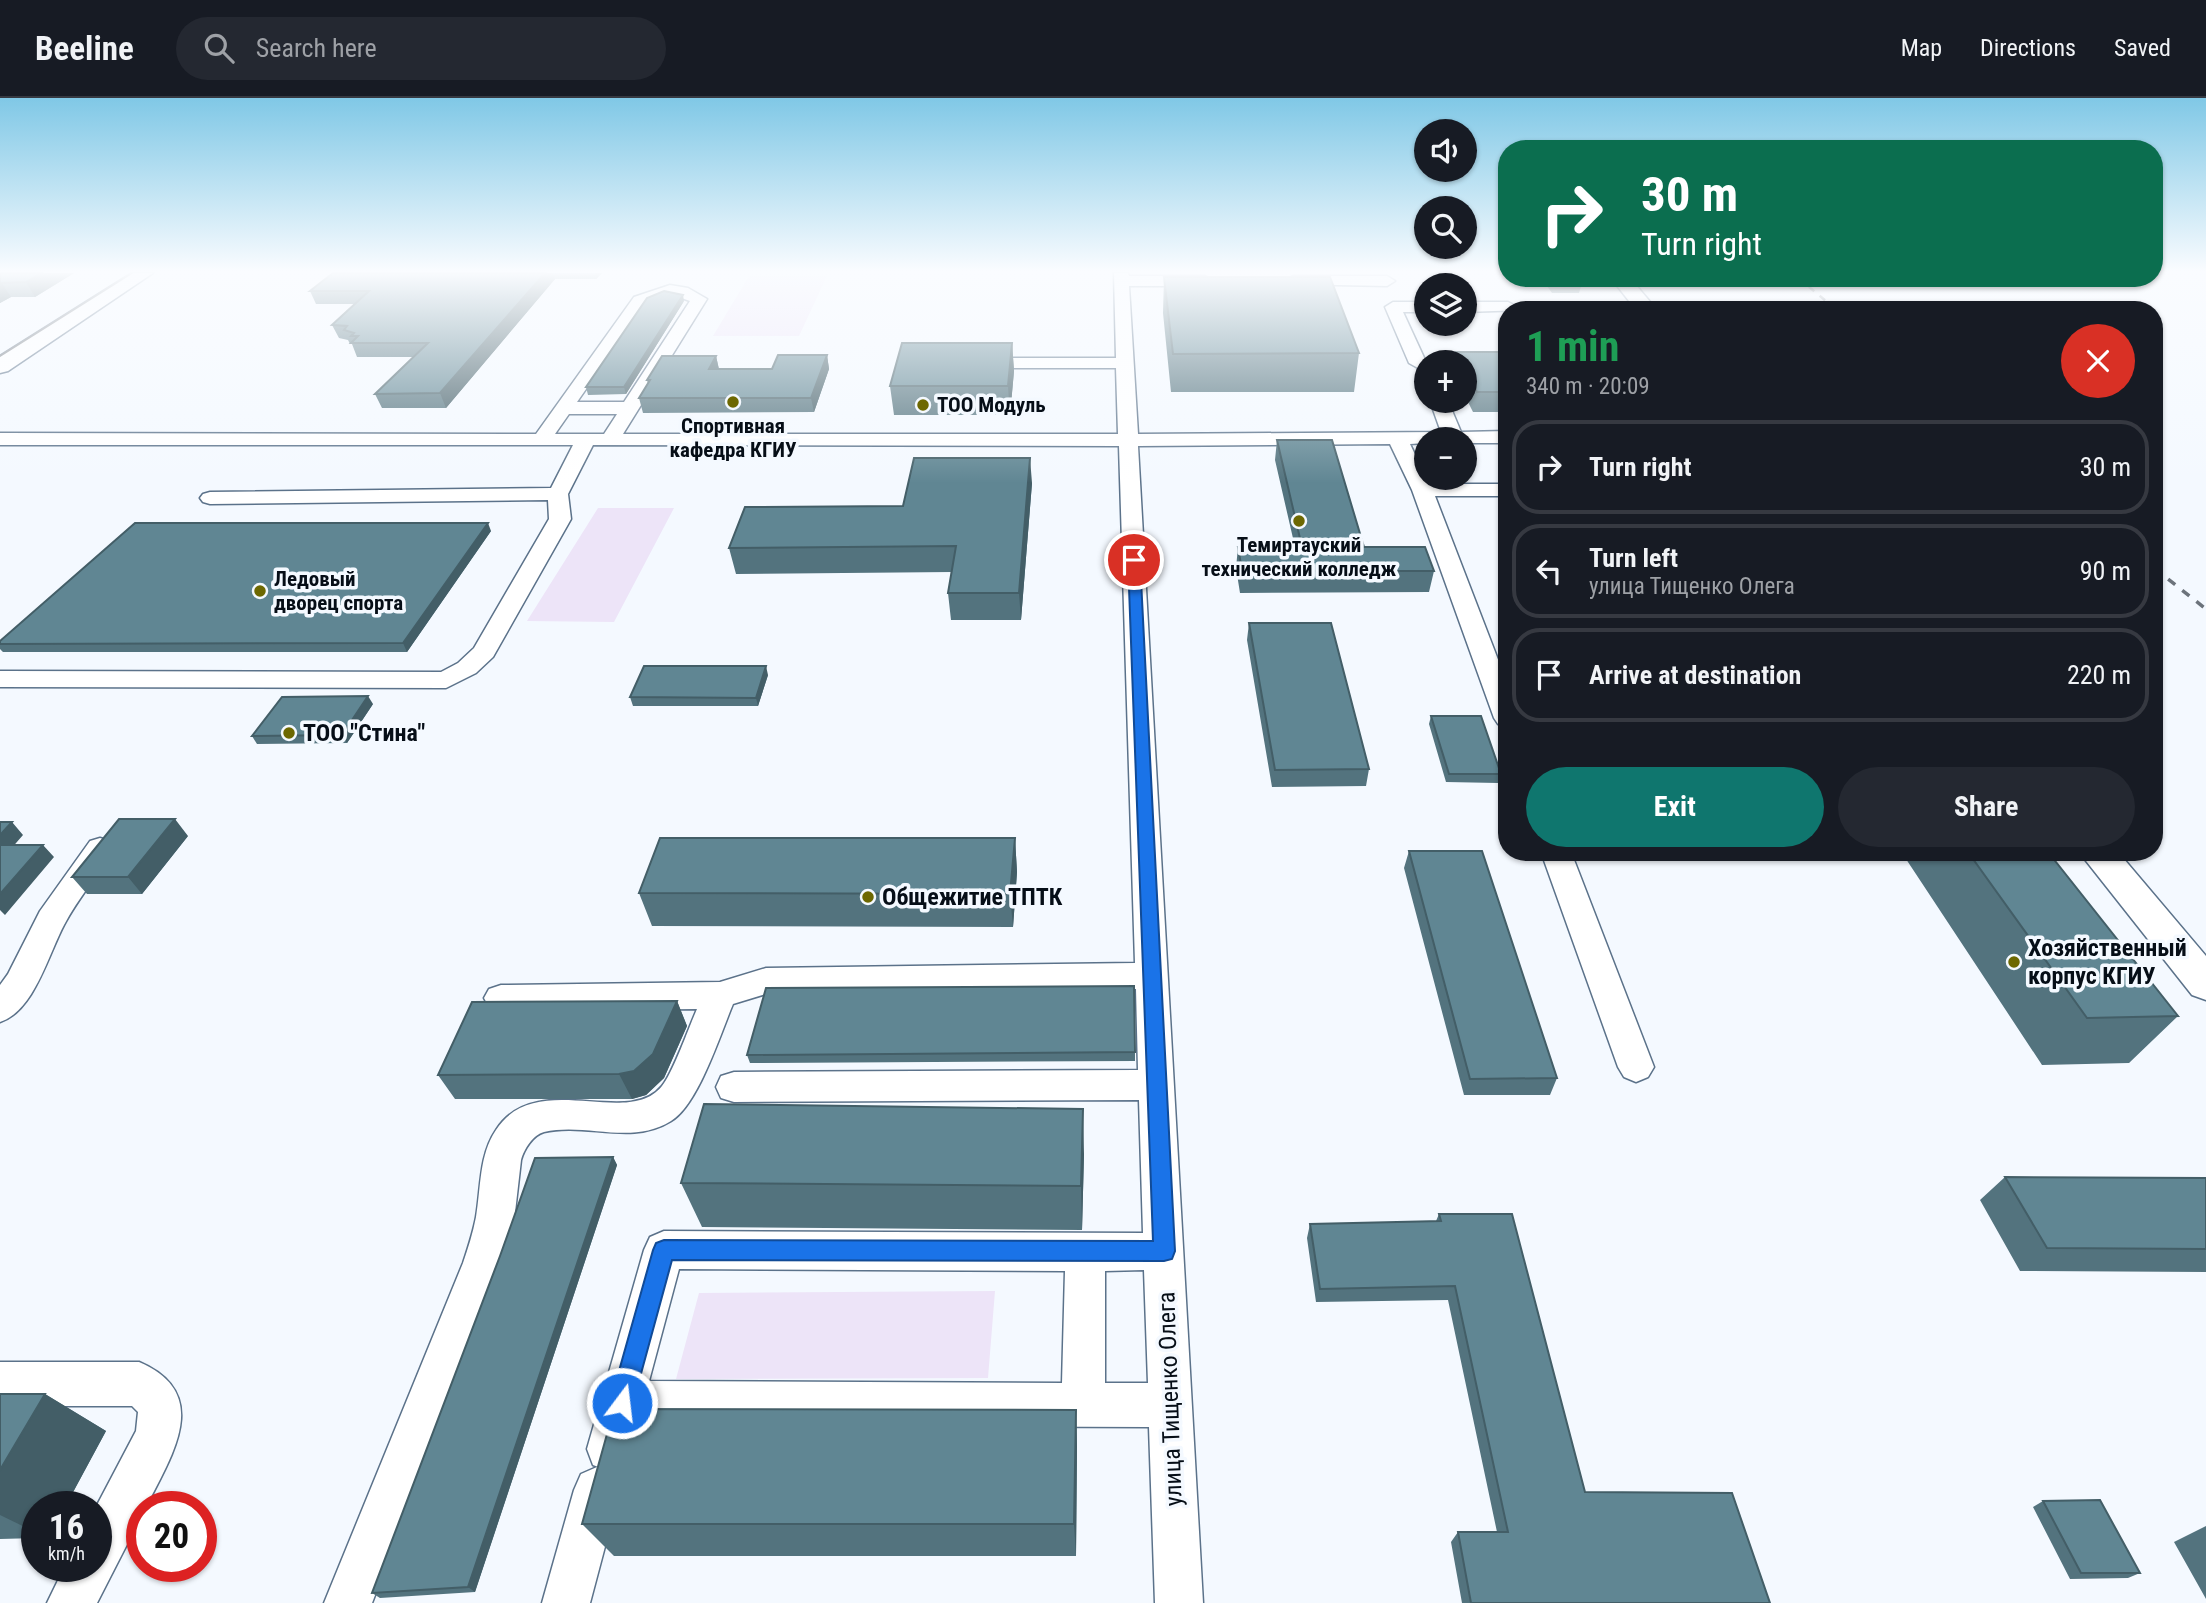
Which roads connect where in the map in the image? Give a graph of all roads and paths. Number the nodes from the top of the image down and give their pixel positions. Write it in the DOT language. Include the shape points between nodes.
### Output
graph roads {
  1 [pos="35,343"];
  2 [pos="610,343"];
  3 [pos="671,343"];
  4 [pos="1125,343"];
  5 [pos="960,363"];
  6 [pos="1126,363"];
  7 [pos="0,366"];
  8 [pos="564,408"];
  9 [pos="629,408"];
  10 [pos="1498,438"];
  11 [pos="0,439"];
  12 [pos="542,439"];
  13 [pos="598,439"];
  14 [pos="1477,439"];
  15 [pos="1129,440"];
  16 [pos="1398,440"];
  17 [pos="1414,440"];
  18 [pos="1414,473"];
  19 [pos="1422,490"];
  20 [pos="1477,490"];
  21 [pos="1498,490"];
  22 [pos="558,495"];
  23 [pos="210,498"];
  24 [pos="0,679"];
  25 [pos="1498,694"];
  26 [pos="108,836"];
  27 [pos="1559,861"];
  28 [pos="2104,861"];
  29 [pos="1152,976"];
  30 [pos="2206,984"];
  31 [pos="720,995"];
  32 [pos="501,998"];
  33 [pos="0,1009"];
  34 [pos="1636,1067"];
  35 [pos="1157,1085"];
  36 [pos="734,1087"];
  37 [pos="1164,1251"];
  38 [pos="1085,1252"];
  39 [pos="0,1384"];
  40 [pos="622,1403"];
  41 [pos="1083,1405"];
  42 [pos="1169,1405"];
  43 [pos="112,1525"];
  44 [pos="82,1582"];
  45 [pos="71,1603"];
  46 [pos="348,1603"];
  47 [pos="566,1603"];
  48 [pos="1179,1603"];
  1 -- 7 [label="main road"];
  2 -- 8 [label="street"];
  3 -- 9 [label="street"];
  4 -- 6 [label="street, улица Тищенко Олега"];
  5 -- 6 [label="street"];
  6 -- 15 [label="street, улица Тищенко Олега"];
  8 -- 9 [label="street"];
  8 -- 12 [label="street"];
  9 -- 13 [label="street"];
  10 -- 14 [label="street"];
  11 -- 12 [label="street"];
  12 -- 13 [label="street"];
  13 -- 15 [label="street"];
  13 -- 22 [label="street"];
  15 -- 16 [label="street"];
  15 -- 29 [label="street, улица Тищенко Олега"];
  16 -- 17 [label="street"];
  16 -- 18 [label="street"];
  19 -- 25 [label="street"];
  20 -- 21 [label="street"];
  22 -- 23 [label="street"];
  22 -- 24 [label="street" via="560,519 484,652 446,680"];
  26 -- 33 [label="street" via="51,919 21,982"];
  27 -- 34 [label="street"];
  28 -- 30 [label="main road"];
  29 -- 31 [label="street" via="766,981"];
  29 -- 35 [label="street, улица Тищенко Олега"];
  31 -- 32 [label="street"];
  31 -- 46 [label="street" via="670,1105 639,1118 542,1116 522,1126 508,1143 483,1263"];
  35 -- 36 [label="street"];
  35 -- 37 [label="street, улица Тищенко Олега"];
  37 -- 38 [label="street"];
  37 -- 42 [label="street, улица Тищенко Олега"];
  38 -- 40 [label="street" via="664,1250"];
  38 -- 41 [label="street"];
  39 -- 43 [label="street" via="139,1384 152,1393 162,1421 157,1438"];
  40 -- 41 [label="street"];
  40 -- 47 [label="street"];
  41 -- 42 [label="street"];
  42 -- 48 [label="street, улица Тищенко Олега"];
  44 -- 45 [label="street"];
}
